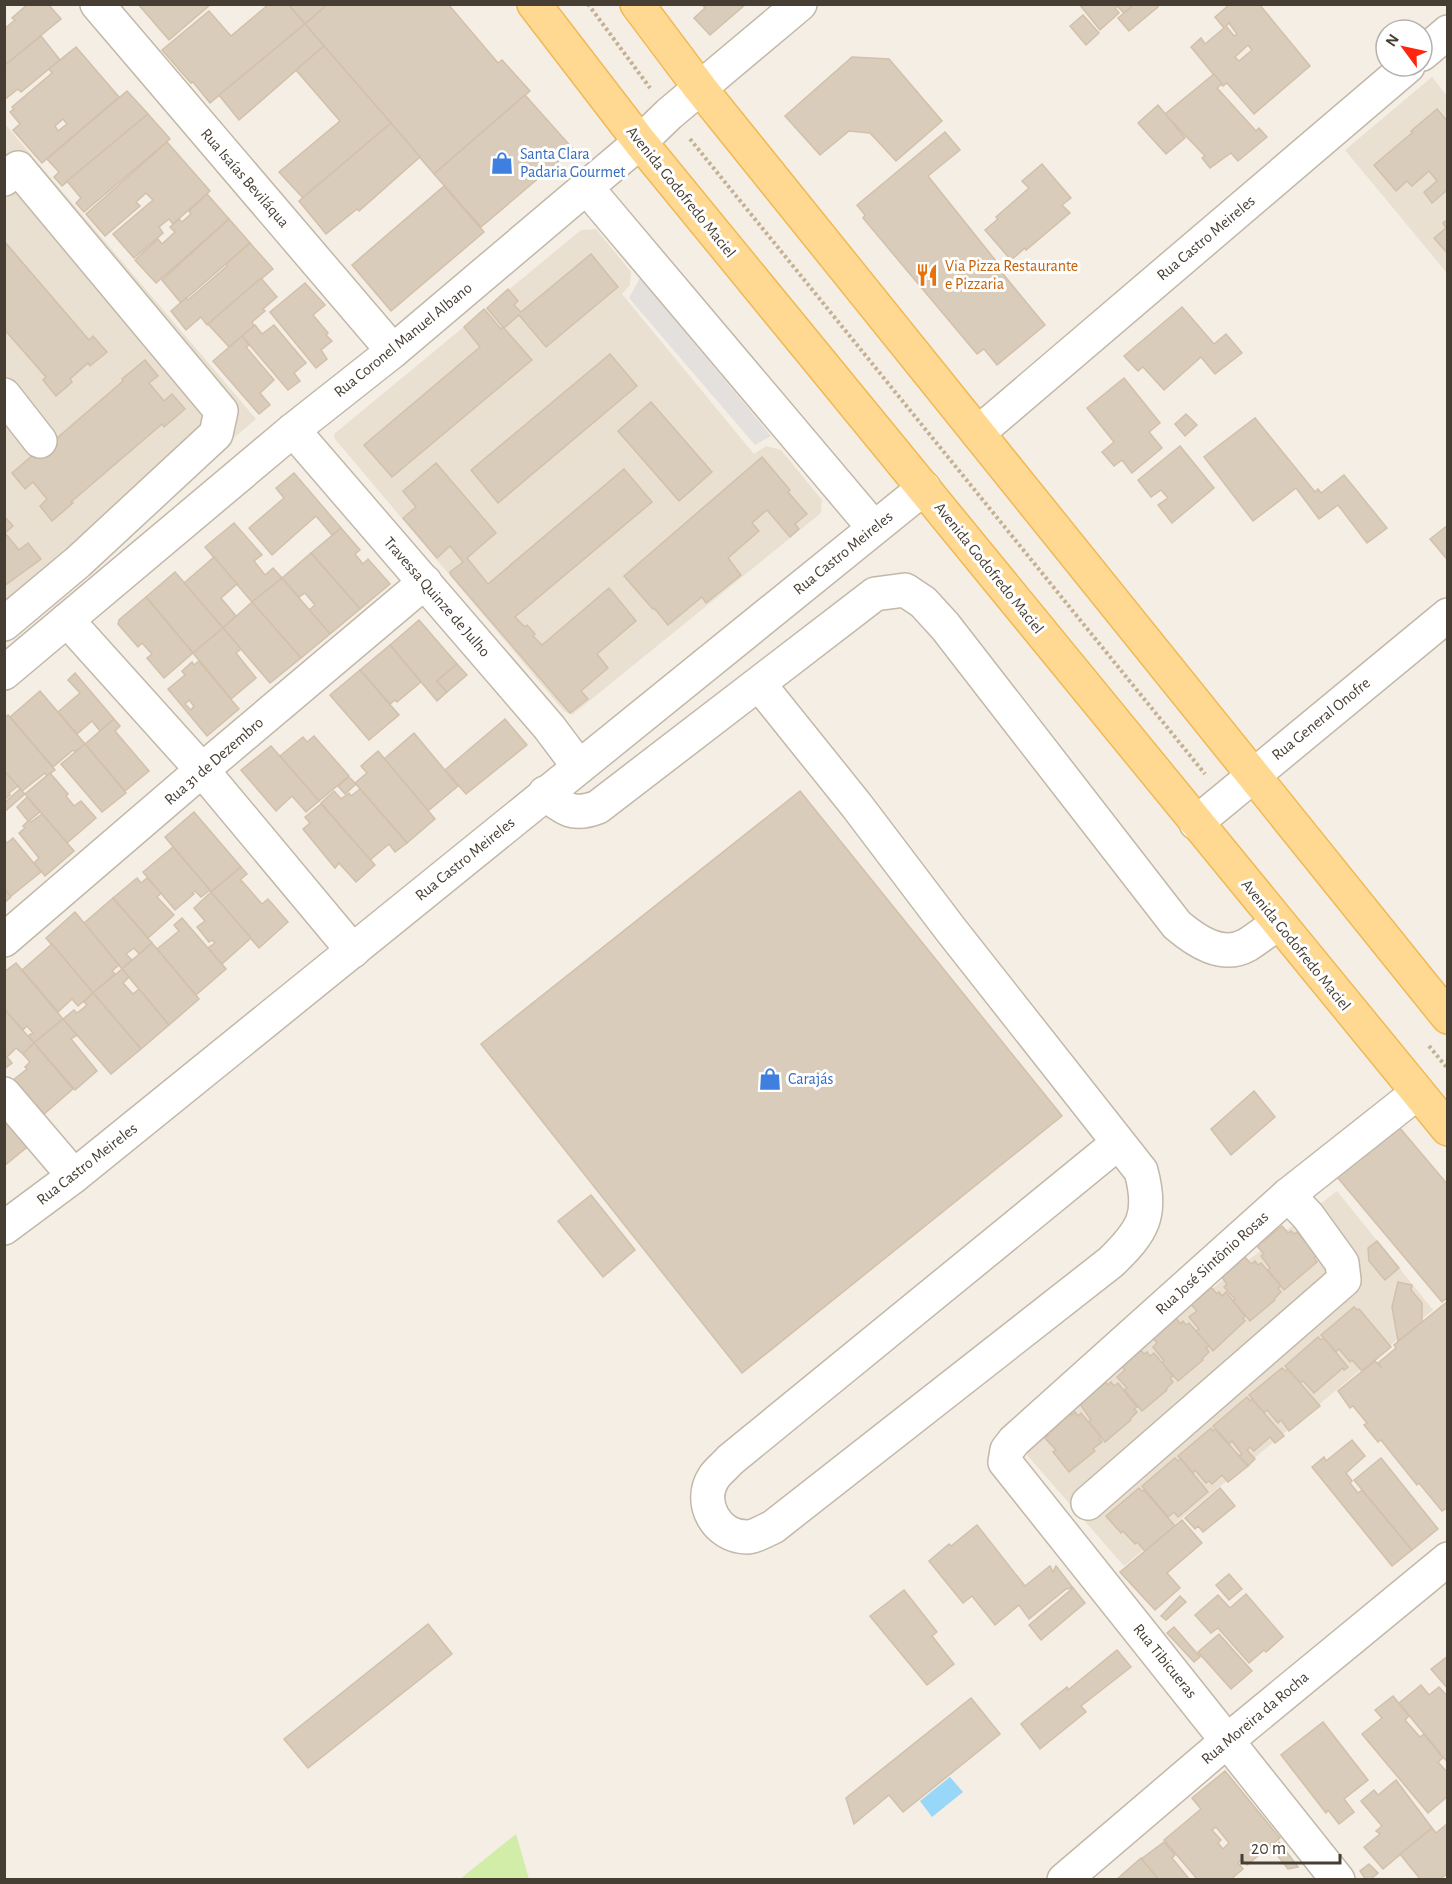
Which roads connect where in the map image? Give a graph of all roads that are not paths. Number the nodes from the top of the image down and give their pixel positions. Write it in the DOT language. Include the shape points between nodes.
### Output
graph roads {
  1 [pos="97,4"];
  2 [pos="534,4"];
  3 [pos="637,4"];
  4 [pos="800,4"];
  5 [pos="1448,32"];
  6 [pos="1434,44"];
  7 [pos="1394,78"];
  8 [pos="700,88"];
  9 [pos="640,142"];
  10 [pos="9,166"];
  11 [pos="586,188"];
  12 [pos="393,351"];
  13 [pos="4,395"];
  14 [pos="293,430"];
  15 [pos="978,433"];
  16 [pos="40,441"];
  17 [pos="924,488"];
  18 [pos="874,528"];
  19 [pos="425,582"];
  20 [pos="1448,615"];
  21 [pos="68,620"];
  22 [pos="4,624"];
  23 [pos="4,673"];
  24 [pos="759,684"];
  25 [pos="579,767"];
  26 [pos="202,770"];
  27 [pos="1254,774"];
  28 [pos="545,793"];
  29 [pos="1196,823"];
  30 [pos="1278,922"];
  31 [pos="4,940"];
  32 [pos="353,951"];
  33 [pos="1448,1017"];
  34 [pos="1417,1093"];
  35 [pos="4,1094"];
  36 [pos="1448,1129"];
  37 [pos="1118,1143"];
  38 [pos="74,1176"];
  39 [pos="1288,1195"];
  40 [pos="4,1228"];
  41 [pos="1014,1441"];
  42 [pos="1088,1503"];
  43 [pos="1448,1559"];
  44 [pos="1228,1740"];
  45 [pos="1064,1880"];
  46 [pos="1338,1880"];
  1 -- 12 [label="street, Rua Isaías Beviláqua"];
  2 -- 9 [label="main road, Avenida Godofredo Maciel"];
  3 -- 8 [label="main road"];
  4 -- 8 [label="street, Rua Coronel Manuel Albano"];
  5 -- 6 [label="street"];
  7 -- 15 [label="street, Rua Castro Meireles"];
  8 -- 9 [label="street, Rua Coronel Manuel Albano"];
  8 -- 15 [label="main road"];
  9 -- 11 [label="street, Rua Coronel Manuel Albano"];
  9 -- 17 [label="main road, Avenida Godofredo Maciel"];
  10 -- 22 [label="street" via="221,411 216,434 78,562"];
  11 -- 12 [label="street, Rua Coronel Manuel Albano"];
  11 -- 18 [label="street"];
  12 -- 14 [label="street, Rua Coronel Manuel Albano"];
  13 -- 16 [label="street"];
  14 -- 19 [label="street, Travessa Quinze de Julho"];
  14 -- 21 [label="street, Rua Coronel Manuel Albano"];
  15 -- 27 [label="main road"];
  17 -- 18 [label="street, Rua Castro Meireles"];
  17 -- 29 [label="main road, Avenida Godofredo Maciel"];
  18 -- 25 [label="street, Rua Castro Meireles"];
  19 -- 25 [label="street, Travessa Quinze de Julho"];
  19 -- 26 [label="street, Rua 31 de Dezembro"];
  20 -- 27 [label="street, Rua General Onofre"];
  21 -- 23 [label="street, Rua Coronel Manuel Albano"];
  21 -- 26 [label="street"];
  24 -- 28 [label="street" via="598,807 573,812"];
  24 -- 30 [label="street" via="875,594 905,590 923,602 945,626 1177,926 1194,939 1229,951 1245,946"];
  24 -- 37 [label="street"];
  25 -- 28 [label="street, Rua Castro Meireles"];
  26 -- 31 [label="street, Rua 31 de Dezembro"];
  26 -- 32 [label="street"];
  27 -- 29 [label="street, Rua General Onofre"];
  27 -- 33 [label="main road"];
  28 -- 32 [label="street, Rua Castro Meireles"];
  29 -- 30 [label="main road, Avenida Godofredo Maciel"];
  30 -- 34 [label="main road, Avenida Godofredo Maciel"];
  32 -- 38 [label="street, Rua Castro Meireles"];
  34 -- 36 [label="main road, Avenida Godofredo Maciel"];
  34 -- 39 [label="street, Rua José Sintônio Rosas"];
  35 -- 38 [label="street"];
  37 -- 37 [label="street" via="1142,1171 1147,1192 1141,1225 1132,1241 1111,1262 773,1527 748,1537 728,1533 712,1518 706,1498 713,1478 730,1460"];
  38 -- 40 [label="street, Rua Castro Meireles"];
  39 -- 41 [label="street, Rua José Sintônio Rosas"];
  39 -- 42 [label="street" via="1342,1263 1344,1280"];
  41 -- 44 [label="street, Rua Tibicueras" via="1005,1462 1011,1471"];
  43 -- 44 [label="street, Rua Moreira da Rocha"];
  44 -- 45 [label="street, Rua Moreira da Rocha"];
  44 -- 46 [label="street, Rua Tibicueras"];
}
